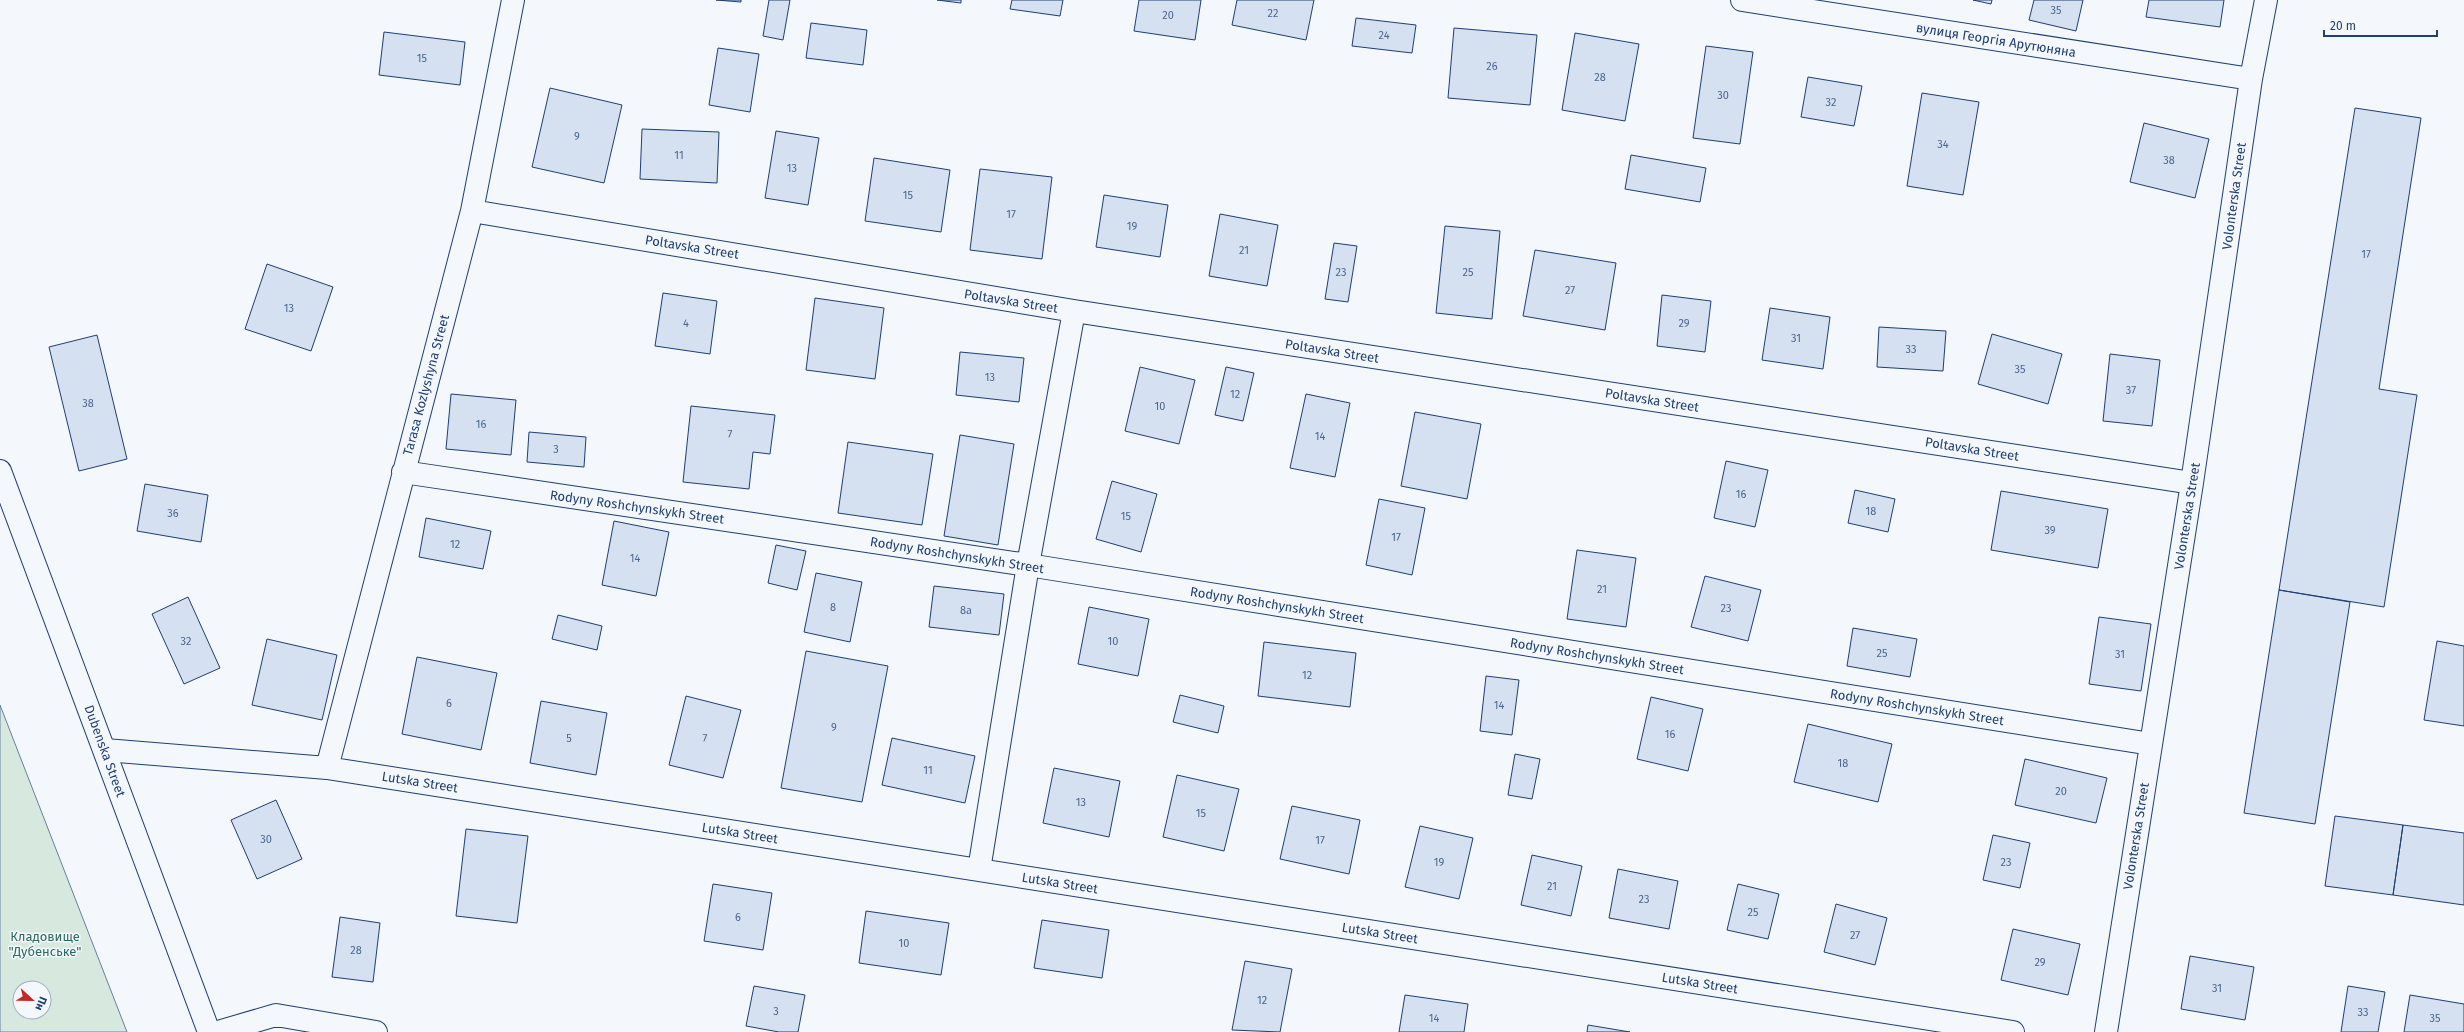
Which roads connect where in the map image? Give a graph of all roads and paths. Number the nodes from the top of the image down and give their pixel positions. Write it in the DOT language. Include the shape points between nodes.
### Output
graph roads {
  1 [pos="513,0"];
  2 [pos="1742,0"];
  3 [pos="2266,0"];
  4 [pos="2251,79"];
  5 [pos="472,211"];
  6 [pos="1074,311"];
  7 [pos="0,471"];
  8 [pos="403,472"];
  9 [pos="2192,483"];
  10 [pos="1028,565"];
  11 [pos="2151,744"];
  12 [pos="105,750"];
  13 [pos="327,768"];
  14 [pos="979,870"];
  15 [pos="209,1032"];
  16 [pos="218,1032"];
  17 [pos="376,1032"];
  18 [pos="2013,1032"];
  19 [pos="2106,1032"];
  1 -- 5 [label="street, Tarasa Kozlyshyna Street"];
  2 -- 4 [label="street, вулиця Георгія Арутюняна"];
  3 -- 4 [label="street, Volonterska Street"];
  4 -- 9 [label="street, Volonterska Street"];
  5 -- 6 [label="street, Poltavska Street"];
  5 -- 8 [label="street, Tarasa Kozlyshyna Street"];
  6 -- 9 [label="street, Poltavska Street"];
  6 -- 10 [label="street"];
  7 -- 12 [label="street, Dubenska Street"];
  8 -- 10 [label="street, Rodyny Roshchynskykh Street"];
  8 -- 13 [label="street, Tarasa Kozlyshyna Street"];
  9 -- 11 [label="street, Volonterska Street"];
  10 -- 11 [label="street, Rodyny Roshchynskykh Street"];
  10 -- 14 [label="street"];
  11 -- 19 [label="street, Volonterska Street"];
  12 -- 13 [label="street, Lutska Street"];
  12 -- 15 [label="street, Dubenska Street"];
  13 -- 14 [label="street, Lutska Street"];
  14 -- 18 [label="street, Lutska Street"];
  16 -- 17 [label="street" via="276,1015"];
}
